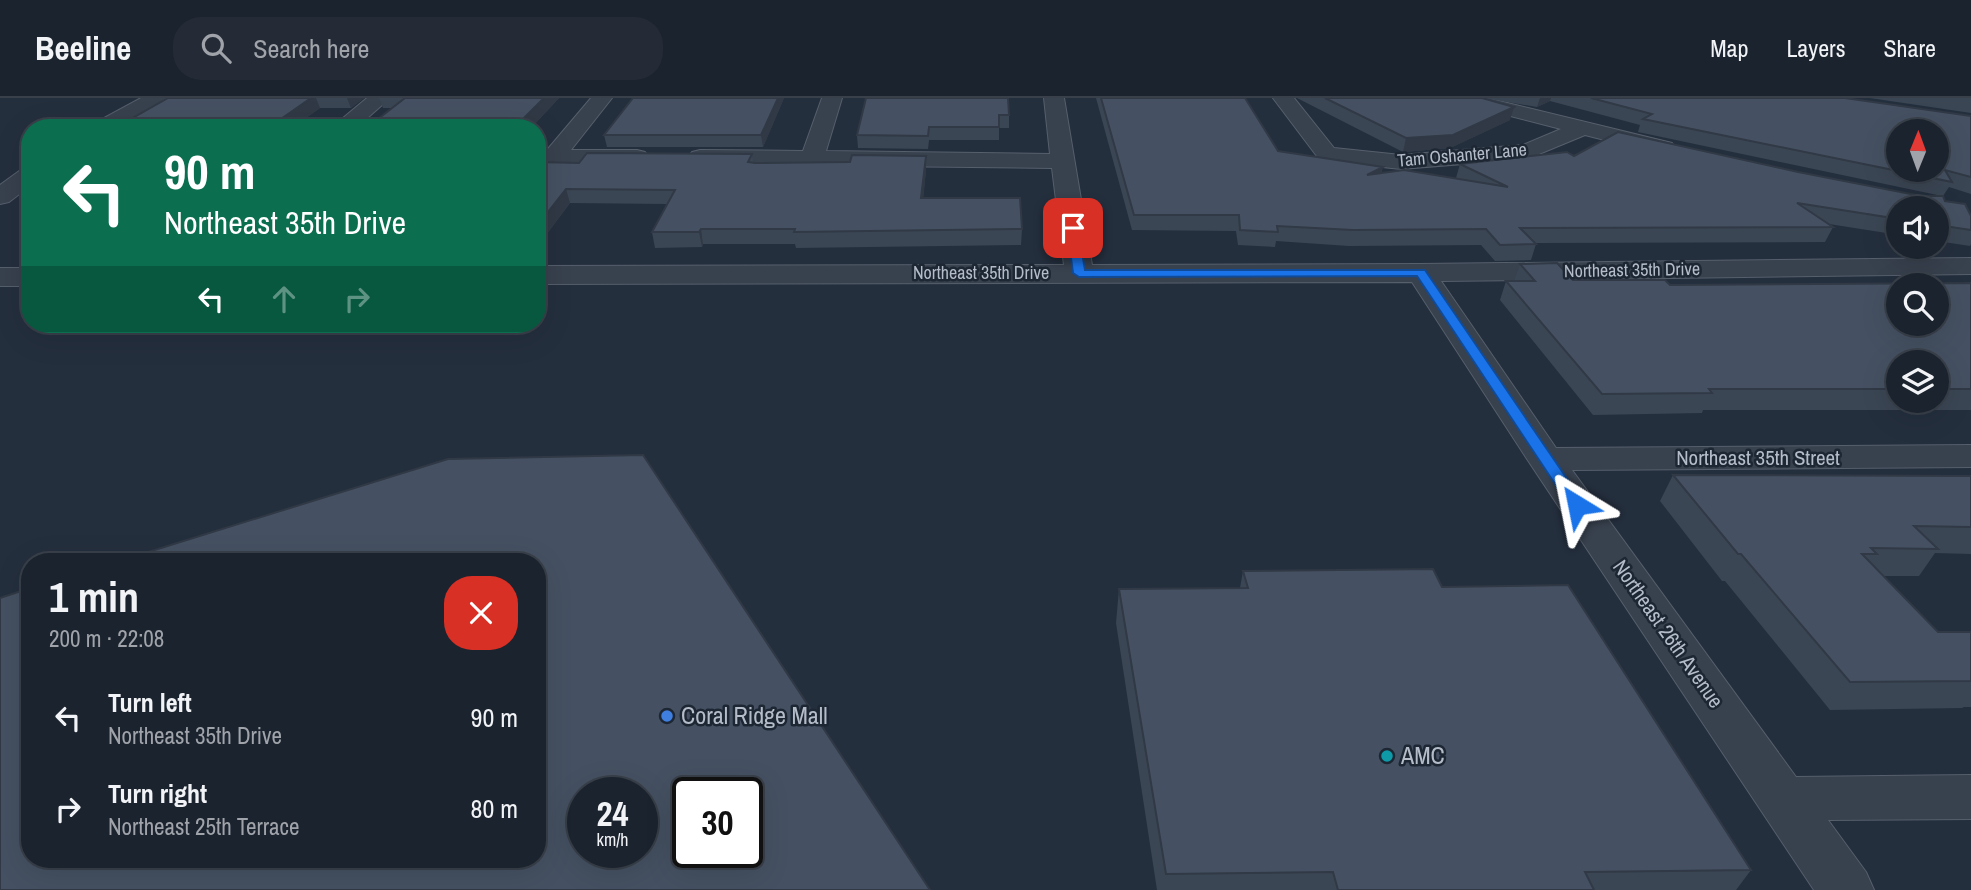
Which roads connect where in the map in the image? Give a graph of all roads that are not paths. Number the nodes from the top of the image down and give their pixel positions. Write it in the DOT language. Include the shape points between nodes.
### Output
graph roads {
  1 [pos="156,98"];
  2 [pos="380,98"];
  3 [pos="601,98"];
  4 [pos="832,98"];
  5 [pos="1054,98"];
  6 [pos="1283,98"];
  7 [pos="1462,98"];
  8 [pos="119,119"];
  9 [pos="353,119"];
  10 [pos="1580,129"];
  11 [pos="1686,153"];
  12 [pos="546,156"];
  13 [pos="546,157"];
  14 [pos="813,157"];
  15 [pos="1064,161"];
  16 [pos="21,181"];
  17 [pos="0,197"];
  18 [pos="1971,266"];
  19 [pos="1079,273"];
  20 [pos="1421,273"];
  21 [pos="546,275"];
  22 [pos="0,277"];
  23 [pos="21,277"];
  24 [pos="1971,456"];
  25 [pos="1545,459"];
  26 [pos="1971,797"];
  27 [pos="1783,799"];
  28 [pos="1846,890"];
  1 -- 8 [label="street"];
  2 -- 9 [label="street"];
  3 -- 12 [label="street"];
  4 -- 14 [label="street"];
  5 -- 15 [label="street"];
  6 -- 10 [label="street, Tam Oshanter Lane" via="1327,154 1401,162 1527,152"];
  7 -- 10 [label="street"];
  10 -- 11 [label="street"];
  13 -- 14 [label="street"];
  14 -- 15 [label="street"];
  15 -- 19 [label="street"];
  16 -- 17 [label="street"];
  18 -- 20 [label="street, Northeast 35th Drive"];
  19 -- 20 [label="street, Northeast 35th Drive"];
  19 -- 21 [label="street, Northeast 35th Drive"];
  20 -- 25 [label="street, Northeast 26th Avenue"];
  22 -- 23 [label="street"];
  24 -- 25 [label="street, Northeast 35th Street"];
  25 -- 27 [label="street, Northeast 26th Avenue"];
  26 -- 27 [label="street"];
  27 -- 28 [label="street, Northeast 26th Avenue"];
}
